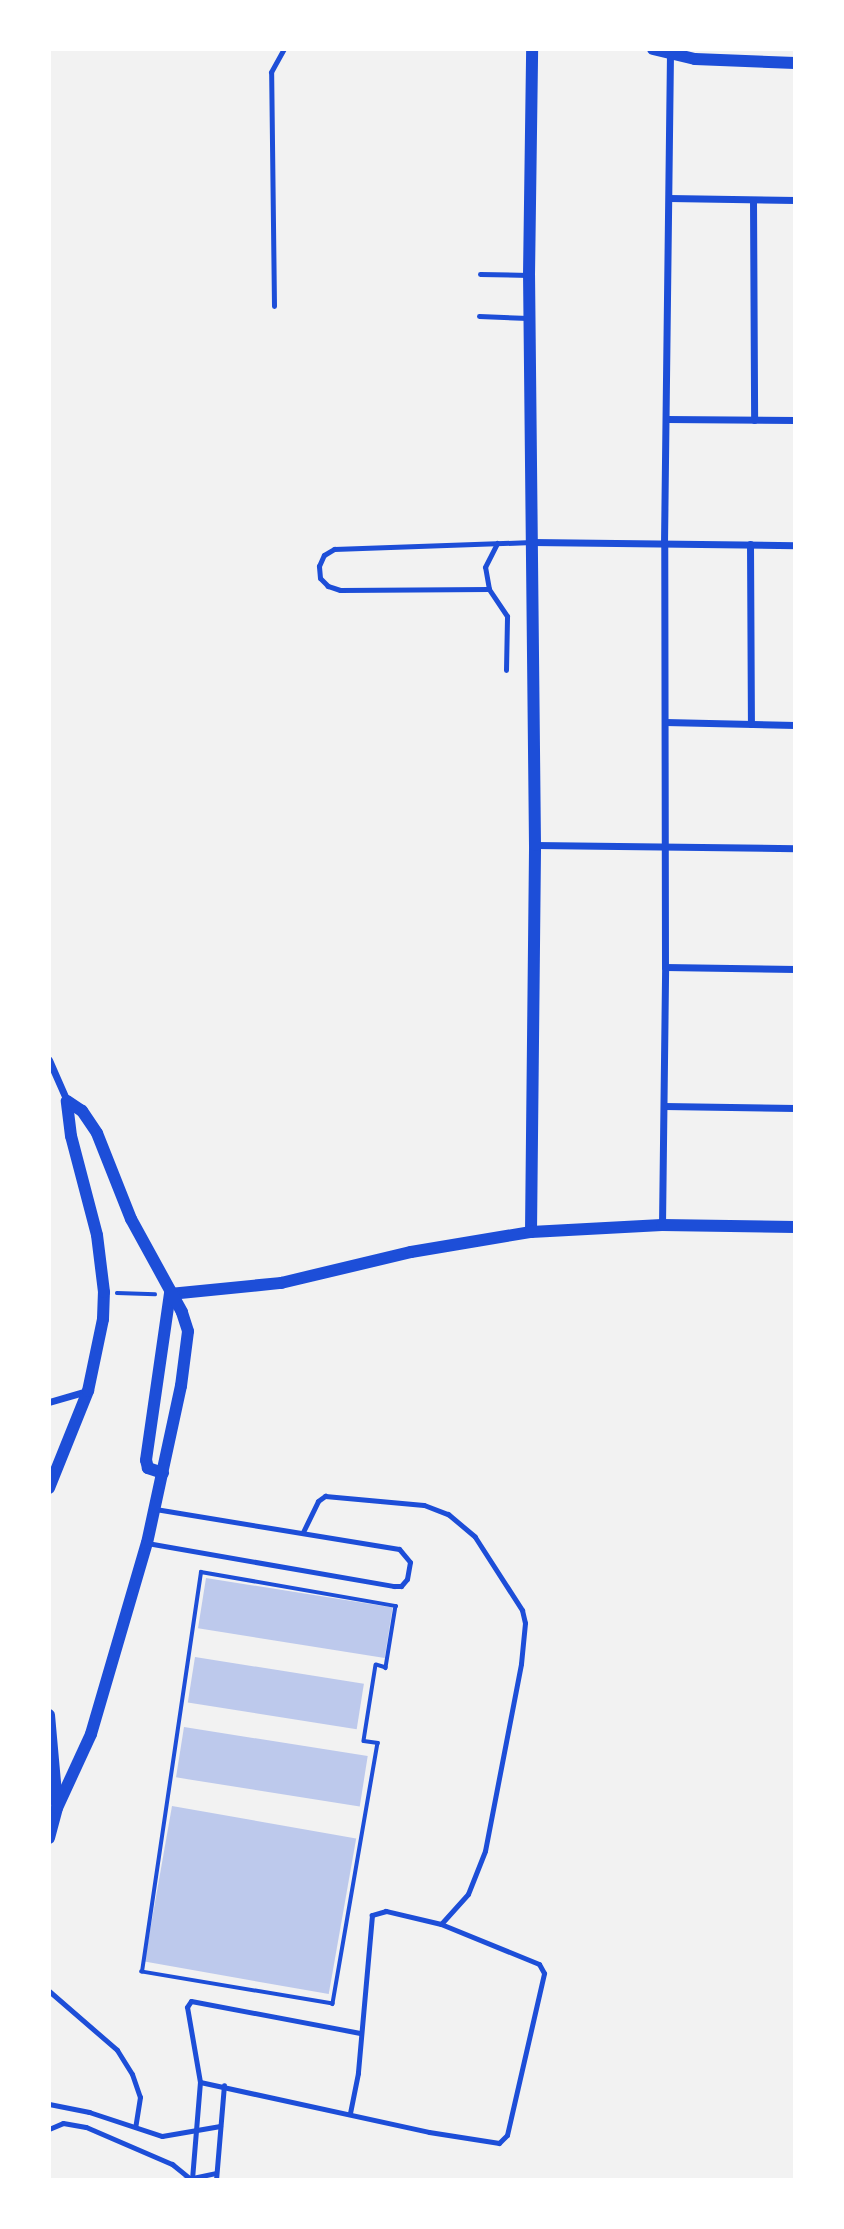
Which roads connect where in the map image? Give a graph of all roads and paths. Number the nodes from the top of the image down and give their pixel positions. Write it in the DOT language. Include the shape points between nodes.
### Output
graph roads {
  1 [pos="284,49"];
  2 [pos="532,49"];
  3 [pos="653,49"];
  4 [pos="670,55"];
  5 [pos="795,63"];
  6 [pos="669,198"];
  7 [pos="753,200"];
  8 [pos="795,200"];
  9 [pos="480,274"];
  10 [pos="529,275"];
  11 [pos="274,306"];
  12 [pos="479,316"];
  13 [pos="530,318"];
  14 [pos="666,419"];
  15 [pos="754,420"];
  16 [pos="795,420"];
  17 [pos="532,542"];
  18 [pos="498,543"];
  19 [pos="664,544"];
  20 [pos="750,544"];
  21 [pos="795,545"];
  22 [pos="489,589"];
  23 [pos="506,670"];
  24 [pos="665,722"];
  25 [pos="751,724"];
  26 [pos="795,725"];
  27 [pos="535,845"];
  28 [pos="665,847"];
  29 [pos="795,848"];
  30 [pos="665,967"];
  31 [pos="795,970"];
  32 [pos="49,1060"];
  33 [pos="67,1101"];
  34 [pos="664,1106"];
  35 [pos="795,1108"];
  36 [pos="662,1225"];
  37 [pos="795,1227"];
  38 [pos="531,1232"];
  39 [pos="104,1292"];
  40 [pos="170,1294"];
  41 [pos="88,1391"];
  42 [pos="49,1402"];
  43 [pos="163,1473"];
  44 [pos="49,1488"];
  45 [pos="155,1509"];
  46 [pos="303,1532"];
  47 [pos="147,1543"];
  48 [pos="201,1572"];
  49 [pos="49,1715"];
  50 [pos="57,1808"];
  51 [pos="49,1838"];
  52 [pos="441,1924"];
  53 [pos="49,1991"];
  54 [pos="360,2034"];
  55 [pos="201,2082"];
  56 [pos="224,2085"];
  57 [pos="49,2104"];
  58 [pos="350,2113"];
  59 [pos="220,2126"];
  60 [pos="135,2127"];
  61 [pos="49,2129"];
  62 [pos="198,2129"];
  63 [pos="216,2177"];
  64 [pos="183,2180"];
  65 [pos="192,2180"];
  1 -- 11 [label="lane" via="271,72"];
  2 -- 10 [label="street"];
  3 -- 4 [label="street"];
  4 -- 5 [label="street"];
  4 -- 6 [label="street"];
  6 -- 7 [label="street"];
  6 -- 14 [label="street"];
  7 -- 8 [label="street"];
  7 -- 15 [label="street"];
  9 -- 10 [label="lane"];
  10 -- 13 [label="street"];
  12 -- 13 [label="lane"];
  13 -- 17 [label="street"];
  14 -- 15 [label="street"];
  14 -- 19 [label="street"];
  15 -- 16 [label="street"];
  17 -- 18 [label="lane"];
  17 -- 19 [label="street"];
  17 -- 27 [label="street"];
  18 -- 22 [label="lane" via="485,567"];
  18 -- 22 [label="lane" via="334,549 324,555 319,566 320,578 340,590"];
  19 -- 20 [label="street"];
  19 -- 24 [label="street"];
  20 -- 21 [label="street"];
  20 -- 25 [label="street"];
  22 -- 23 [label="lane" via="507,615"];
  24 -- 25 [label="street"];
  24 -- 28 [label="street"];
  25 -- 26 [label="street"];
  27 -- 28 [label="street"];
  27 -- 38 [label="street"];
  28 -- 29 [label="street"];
  28 -- 30 [label="street"];
  30 -- 31 [label="street"];
  30 -- 34 [label="street"];
  32 -- 33 [label="street"];
  33 -- 39 [label="street" via="97,1235"];
  33 -- 40 [label="street" via="82,1111 97,1133 131,1219"];
  34 -- 35 [label="street"];
  34 -- 36 [label="street"];
  36 -- 37 [label="street"];
  36 -- 38 [label="street"];
  38 -- 40 [label="street" via="411,1252 281,1283"];
  39 -- 40 [label="path"];
  39 -- 41 [label="street" via="98,1354"];
  40 -- 43 [label="street" via="188,1331 187,1357"];
  40 -- 43 [label="street" via="146,1460 148,1468"];
  41 -- 42 [label="street"];
  41 -- 44 [label="street"];
  43 -- 45 [label="street"];
  45 -- 46 [label="lane"];
  45 -- 47 [label="street"];
  46 -- 47 [label="lane" via="399,1549 410,1562 407,1579 394,1586"];
  46 -- 52 [label="lane" via="325,1496 424,1505 447,1514 475,1537 522,1611 521,1664 485,1851 468,1894"];
  47 -- 50 [label="street" via="92,1734"];
  48 -- 48 [label="path" via="142,1972 333,2004 378,1743 364,1741 376,1665 386,1668 396,1606"];
  49 -- 50 [label="street"];
  50 -- 51 [label="street"];
  52 -- 54 [label="lane" via="386,1911 372,1915"];
  52 -- 58 [label="lane" via="539,1964 544,1973 507,2135 499,2143"];
  53 -- 60 [label="lane" via="117,2050 140,2097"];
  54 -- 55 [label="lane" via="191,2001 187,2007"];
  54 -- 58 [label="lane"];
  55 -- 56 [label="lane"];
  55 -- 62 [label="lane"];
  56 -- 58 [label="lane"];
  56 -- 59 [label="lane"];
  57 -- 60 [label="lane" via="63,2104"];
  59 -- 62 [label="lane"];
  59 -- 63 [label="lane"];
  60 -- 62 [label="lane" via="162,2136"];
  61 -- 65 [label="lane" via="62,2123 86,2127 172,2164"];
  62 -- 65 [label="lane"];
  63 -- 65 [label="lane"];
  64 -- 65 [label="lane"];
}
